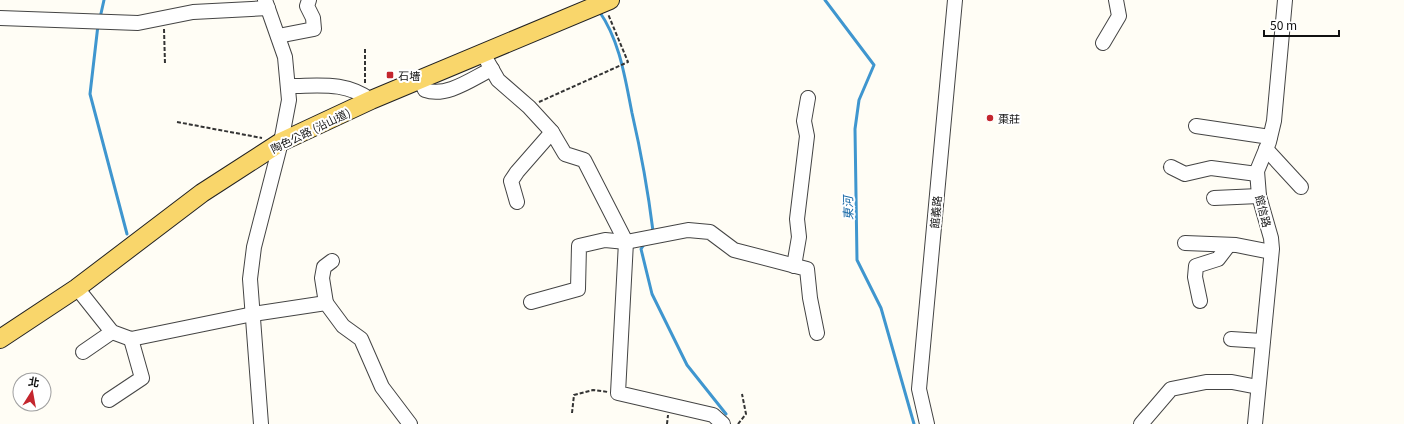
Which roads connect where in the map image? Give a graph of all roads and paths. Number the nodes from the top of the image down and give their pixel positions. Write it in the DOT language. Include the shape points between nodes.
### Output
graph roads {
  1 [pos="309,0"];
  2 [pos="955,0"];
  3 [pos="1116,0"];
  4 [pos="1286,0"];
  5 [pos="601,3"];
  6 [pos="267,4"];
  7 [pos="0,18"];
  8 [pos="165,18"];
  9 [pos="278,36"];
  10 [pos="1103,44"];
  11 [pos="365,47"];
  12 [pos="482,52"];
  13 [pos="165,64"];
  14 [pos="492,69"];
  15 [pos="420,79"];
  16 [pos="289,86"];
  17 [pos="808,98"];
  18 [pos="371,100"];
  19 [pos="529,107"];
  20 [pos="177,122"];
  21 [pos="1196,126"];
  22 [pos="552,132"];
  23 [pos="281,142"];
  24 [pos="1268,143"];
  25 [pos="1171,167"];
  26 [pos="1257,174"];
  27 [pos="1301,187"];
  28 [pos="1259,196"];
  29 [pos="1214,198"];
  30 [pos="517,202"];
  31 [pos="626,242"];
  32 [pos="1185,243"];
  33 [pos="1228,246"];
  34 [pos="1272,252"];
  35 [pos="332,261"];
  36 [pos="794,266"];
  37 [pos="77,288"];
  38 [pos="1200,301"];
  39 [pos="531,302"];
  40 [pos="326,303"];
  41 [pos="253,314"];
  42 [pos="112,332"];
  43 [pos="817,333"];
  44 [pos="0,339"];
  45 [pos="131,339"];
  46 [pos="1231,339"];
  47 [pos="1262,341"];
  48 [pos="83,352"];
  49 [pos="1258,387"];
  50 [pos="618,393"];
  51 [pos="742,394"];
  52 [pos="109,400"];
  53 [pos="572,413"];
  54 [pos="261,424"];
  55 [pos="410,424"];
  56 [pos="723,424"];
  57 [pos="738,424"];
  58 [pos="928,424"];
  59 [pos="1141,424"];
  60 [pos="1254,424"];
  1 -- 9 [label="street" via="307,6 313,18 314,29"];
  2 -- 58 [label="street, 館義路" via="919,388"];
  3 -- 10 [label="street" via="1119,16"];
  4 -- 24 [label="street, 館信路" via="1274,121"];
  5 -- 12 [label="main road, 陶色公路 (沿山道)"];
  5 -- 19 [label="path" via="628,62"];
  6 -- 8 [label="street" via="193,12"];
  6 -- 9 [label="street"];
  7 -- 8 [label="street" via="138,23"];
  8 -- 13 [label="path"];
  9 -- 16 [label="street" via="285,57"];
  11 -- 18 [label="path" via="364,90"];
  12 -- 14 [label="street"];
  12 -- 15 [label="main road, 陶色公路 (沿山道)"];
  14 -- 15 [label="street" via="449,90 425,90"];
  14 -- 19 [label="street" via="498,80"];
  15 -- 18 [label="main road, 陶色公路 (沿山道)"];
  16 -- 18 [label="street" via="342,86"];
  16 -- 23 [label="street"];
  17 -- 36 [label="street" via="804,121 807,136 797,219 799,237"];
  18 -- 23 [label="main road, 陶色公路 (沿山道)"];
  19 -- 22 [label="street"];
  20 -- 23 [label="path"];
  21 -- 24 [label="street"];
  22 -- 30 [label="street" via="511,181"];
  22 -- 31 [label="street" via="566,154 584,160"];
  23 -- 37 [label="main road, 陶色公路 (沿山道)" via="202,192"];
  23 -- 41 [label="street" via="254,247 250,279"];
  24 -- 26 [label="street, 館信路"];
  24 -- 27 [label="street"];
  25 -- 26 [label="street" via="1185,174 1211,168"];
  26 -- 28 [label="street, 館信路"];
  28 -- 29 [label="street"];
  28 -- 34 [label="street, 館信路" via="1271,238"];
  31 -- 36 [label="street" via="688,230 710,232 734,250"];
  31 -- 39 [label="street" via="605,240 579,246 578,289"];
  31 -- 50 [label="street"];
  32 -- 33 [label="street"];
  33 -- 34 [label="street" via="1236,245"];
  33 -- 38 [label="street" via="1218,259 1196,266 1195,277"];
  34 -- 47 [label="street, 館信路"];
  35 -- 40 [label="street" via="324,267 323,273"];
  36 -- 43 [label="street" via="807,269"];
  37 -- 42 [label="street"];
  37 -- 44 [label="main road, 陶色公路 (沿山道)"];
  40 -- 41 [label="street"];
  40 -- 55 [label="street" via="343,326 361,339 382,387"];
  41 -- 45 [label="street"];
  41 -- 54 [label="street"];
  42 -- 45 [label="street"];
  42 -- 48 [label="street"];
  45 -- 52 [label="street" via="142,378"];
  46 -- 47 [label="street"];
  47 -- 49 [label="street, 館信路"];
  49 -- 59 [label="street" via="1232,382 1206,382 1171,389"];
  49 -- 60 [label="street, 館信路"];
  50 -- 53 [label="path" via="593,390 574,396"];
  50 -- 56 [label="street" via="713,415"];
  51 -- 57 [label="path" via="746,414"];
}
